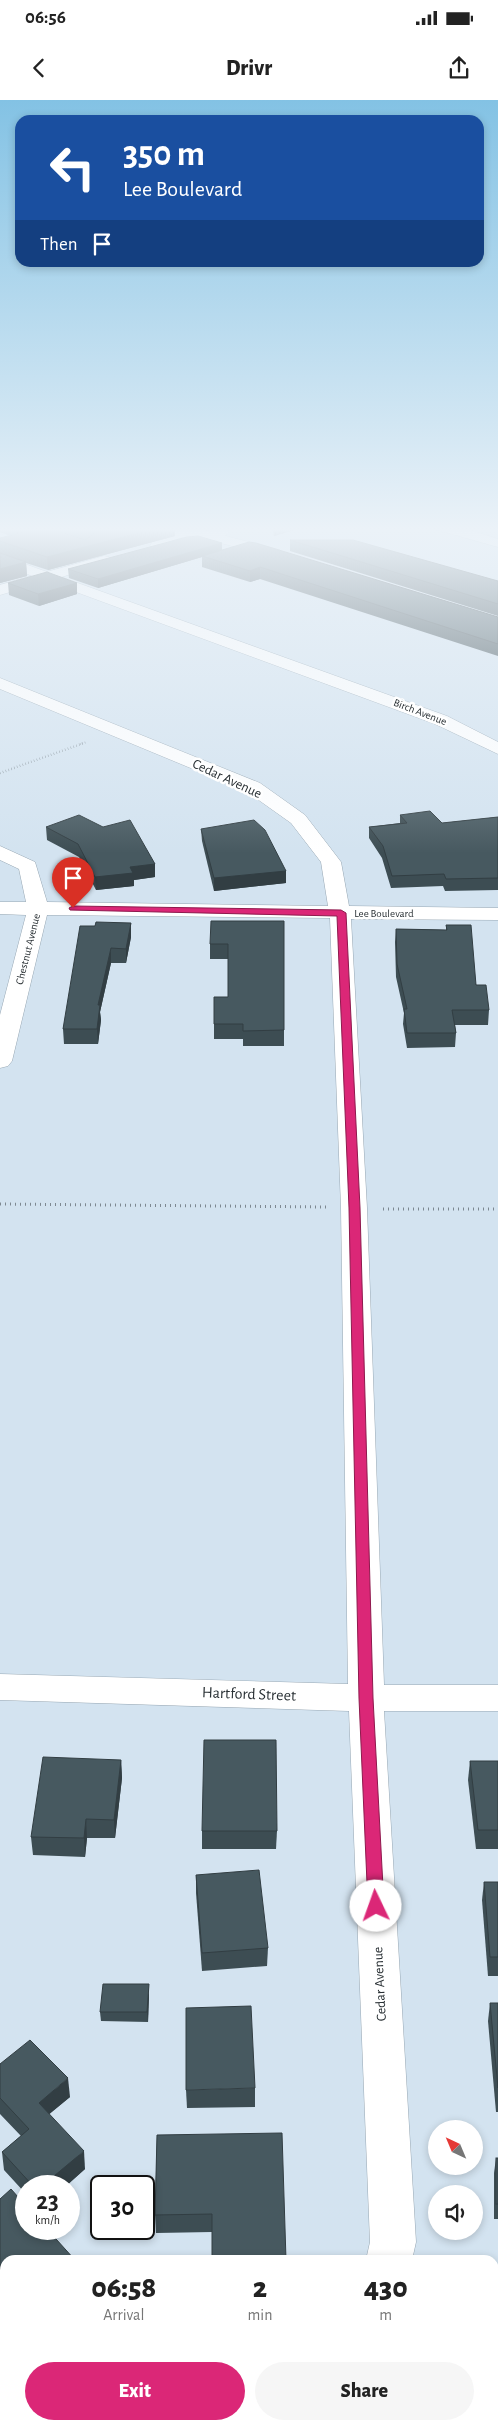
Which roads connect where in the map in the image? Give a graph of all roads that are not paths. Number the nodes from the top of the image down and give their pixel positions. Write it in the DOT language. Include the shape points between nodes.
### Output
graph roads {
  1 [pos="209,635"];
  2 [pos="0,682"];
  3 [pos="498,749"];
  4 [pos="0,852"];
  5 [pos="0,908"];
  6 [pos="38,908"];
  7 [pos="341,913"];
  8 [pos="498,914"];
  9 [pos="0,1061"];
  10 [pos="0,1687"];
  11 [pos="366,1698"];
  12 [pos="498,1698"];
  13 [pos="390,2255"];
  1 -- 3 [label="street, Birch Avenue" via="441,720"];
  2 -- 7 [label="street, Cedar Avenue" via="253,787 298,819 331,862"];
  4 -- 6 [label="street, Chestnut Avenue" via="28,866"];
  5 -- 6 [label="street, Lee Boulevard"];
  6 -- 7 [label="street, Lee Boulevard"];
  6 -- 9 [label="street, Chestnut Avenue"];
  7 -- 8 [label="street, Lee Boulevard"];
  7 -- 11 [label="street, Cedar Avenue" via="354,1208"];
  10 -- 11 [label="street, Hartford Street"];
  11 -- 12 [label="street, Hartford Street"];
  11 -- 13 [label="street, Cedar Avenue" via="393,2242"];
}
